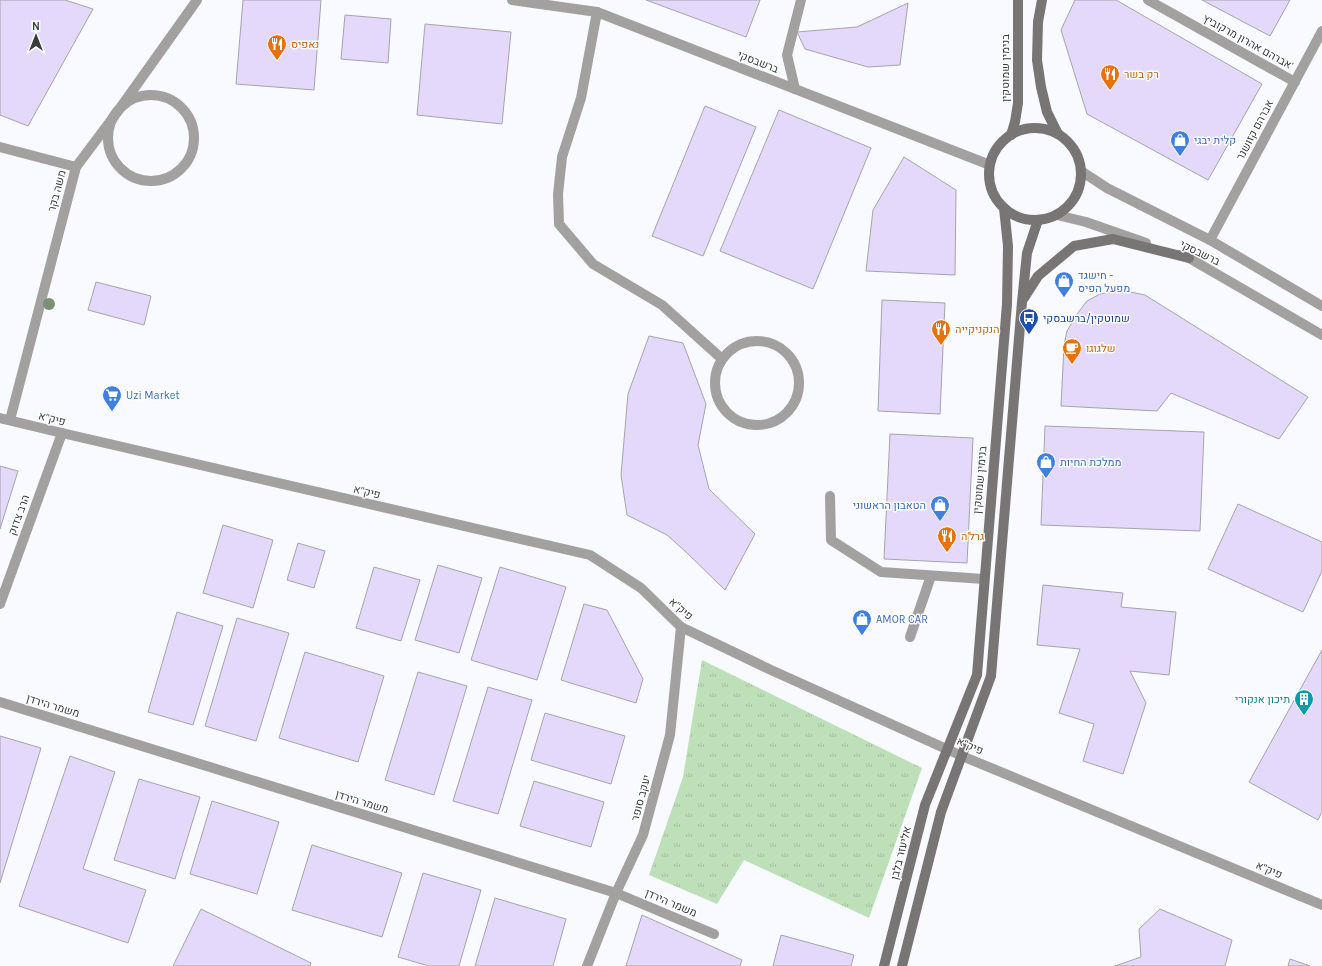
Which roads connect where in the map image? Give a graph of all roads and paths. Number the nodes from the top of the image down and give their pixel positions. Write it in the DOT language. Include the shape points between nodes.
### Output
graph roads {
  1 [pos="197,0"];
  2 [pos="512,0"];
  3 [pos="801,0"];
  4 [pos="1042,0"];
  5 [pos="1148,0"];
  6 [pos="1015,1"];
  7 [pos="596,12"];
  8 [pos="1322,31"];
  9 [pos="1295,82"];
  10 [pos="795,89"];
  11 [pos="118,111"];
  12 [pos="1058,134"];
  13 [pos="1011,135"];
  14 [pos="0,147"];
  15 [pos="990,166"];
  16 [pos="76,167"];
  17 [pos="1081,171"];
  18 [pos="1004,208"];
  19 [pos="1057,215"];
  20 [pos="1038,220"];
  21 [pos="1210,240"];
  22 [pos="1189,258"];
  23 [pos="1022,302"];
  24 [pos="1322,306"];
  25 [pos="1322,336"];
  26 [pos="722,359"];
  27 [pos="5,419"];
  28 [pos="62,433"];
  29 [pos="830,496"];
  30 [pos="930,576"];
  31 [pos="984,579"];
  32 [pos="0,604"];
  33 [pos="681,627"];
  34 [pos="910,637"];
  35 [pos="0,702"];
  36 [pos="947,749"];
  37 [pos="962,756"];
  38 [pos="616,893"];
  39 [pos="1322,905"];
  40 [pos="714,934"];
  41 [pos="587,966"];
  42 [pos="884,966"];
  43 [pos="902,966"];
  1 -- 11 [label="street, משה בקר"];
  2 -- 7 [label="street, ברשבסקי"];
  3 -- 10 [label="street" via="787,55"];
  4 -- 12 [label="street" via="1036,60 1047,112"];
  5 -- 9 [label="street, אברהם אהרון מרקוביץ'"];
  6 -- 13 [label="street, בנימין שמוטקין" via="1018,103"];
  7 -- 10 [label="street, ברשבסקי"];
  7 -- 26 [label="street" via="581,98 562,157 558,194 559,224 593,264 662,305"];
  8 -- 9 [label="street, אברהם קזושנר"];
  9 -- 21 [label="street, אברהם קזושנר"];
  10 -- 15 [label="street, ברשבסקי"];
  11 -- 11 [label="street" via="111,122 108,135 115,161 124,171 135,178 162,180 184,166 191,154 194,141 193,127 178,105 167,98 154,95 134,99"];
  11 -- 16 [label="street, משה בקר"];
  12 -- 13 [label="street" via="1034,128"];
  12 -- 17 [label="street" via="1074,150"];
  13 -- 15 [label="street" via="997,148"];
  14 -- 16 [label="street"];
  15 -- 18 [label="street" via="991,188"];
  16 -- 27 [label="street, משה בקר"];
  17 -- 19 [label="street" via="1075,196 1066,209"];
  17 -- 21 [label="street, ברשבסקי" via="1107,188"];
  18 -- 20 [label="street" via="1014,216"];
  18 -- 31 [label="street, בנימין שמוטקין" via="1008,246 1007,304"];
  19 -- 20 [label="street"];
  19 -- 22 [label="street, ברשבסקי" via="1086,222"];
  20 -- 23 [label="street" via="1027,253"];
  21 -- 24 [label="street, ברשבסקי"];
  22 -- 23 [label="street" via="1113,239 1074,246 1038,276"];
  22 -- 25 [label="street, ברשבסקי"];
  23 -- 37 [label="street" via="991,676"];
  26 -- 26 [label="street" via="716,372 714,386 718,400 729,415 752,425 766,424 780,419 790,409 797,396 799,383 797,370 791,358 782,349 769,343 743,343"];
  27 -- 28 [label="street, פיק\"א"];
  28 -- 32 [label="street, הרב צדוק"];
  28 -- 33 [label="street, פיק\"א" via="590,556 641,588"];
  29 -- 30 [label="street" via="831,540 881,572"];
  30 -- 31 [label="street"];
  30 -- 34 [label="street"];
  31 -- 36 [label="street, בנימין שמוטקין" via="977,675"];
  33 -- 36 [label="street, פיק\"א"];
  33 -- 38 [label="street, יעקב סופר" via="670,735 643,835"];
  35 -- 38 [label="street, משמר הירדן"];
  36 -- 37 [label="street, פיק\"א"];
  36 -- 42 [label="street, אליעזר בלבן" via="926,805"];
  37 -- 39 [label="street, פיק\"א"];
  37 -- 43 [label="street" via="941,812"];
  38 -- 40 [label="street, משמר הירדן"];
  38 -- 41 [label="street, יעקב סופר"];
}
